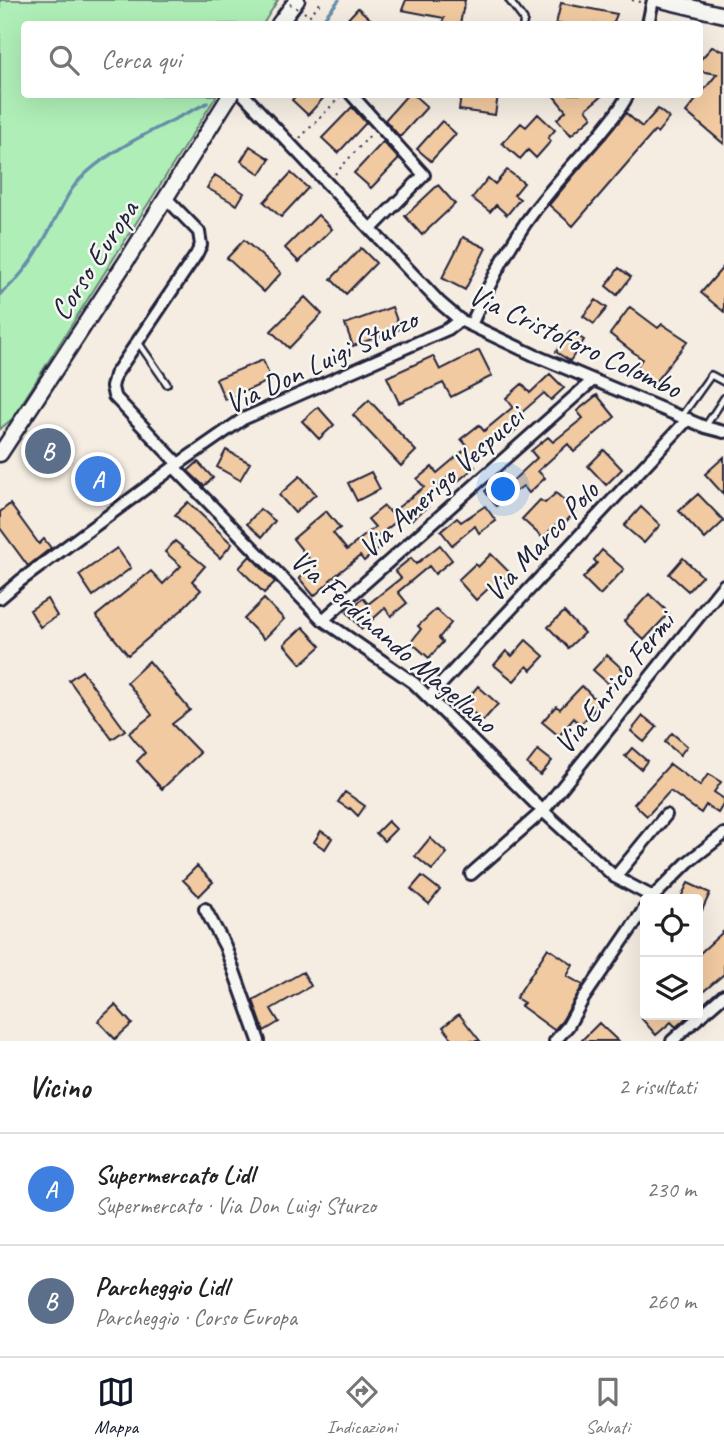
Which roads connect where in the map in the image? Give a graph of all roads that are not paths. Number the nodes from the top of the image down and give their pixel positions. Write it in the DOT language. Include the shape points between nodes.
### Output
graph roads {
  1 [pos="509,0"];
  2 [pos="653,0"];
  3 [pos="661,0"];
  4 [pos="679,2"];
  5 [pos="293,4"];
  6 [pos="724,15"];
  7 [pos="281,21"];
  8 [pos="524,21"];
  9 [pos="649,21"];
  10 [pos="228,98"];
  11 [pos="247,98"];
  12 [pos="355,98"];
  13 [pos="626,98"];
  14 [pos="166,198"];
  15 [pos="371,229"];
  16 [pos="466,322"];
  17 [pos="138,342"];
  18 [pos="592,381"];
  19 [pos="724,382"];
  20 [pos="167,384"];
  21 [pos="724,398"];
  22 [pos="685,418"];
  23 [pos="705,426"];
  24 [pos="724,432"];
  25 [pos="0,453"];
  26 [pos="176,466"];
  27 [pos="724,585"];
  28 [pos="0,598"];
  29 [pos="323,620"];
  30 [pos="429,697"];
  31 [pos="543,811"];
  32 [pos="666,815"];
  33 [pos="724,834"];
  34 [pos="471,874"];
  35 [pos="615,877"];
  36 [pos="645,894"];
  37 [pos="656,894"];
  38 [pos="205,909"];
  39 [pos="640,915"];
  40 [pos="724,995"];
  41 [pos="259,1041"];
  42 [pos="555,1041"];
  43 [pos="672,1041"];
  1 -- 8 [label="lane"];
  2 -- 9 [label="street"];
  3 -- 4 [label="main road"];
  4 -- 6 [label="main road"];
  5 -- 7 [label="main road"];
  10 -- 14 [label="main road, Corso Europa"];
  11 -- 15 [label="street, Via Cristoforo Colombo"];
  12 -- 15 [label="street" via="424,175"];
  13 -- 16 [label="street" via="545,196"];
  14 -- 17 [label="street, Via Ferdinando Magellano" via="199,232 201,245"];
  14 -- 25 [label="main road, Corso Europa"];
  15 -- 16 [label="street, Via Cristoforo Colombo" via="439,302"];
  16 -- 18 [label="street, Via Cristoforo Colombo"];
  16 -- 26 [label="street, Via Don Luigi Sturzo" via="243,419"];
  17 -- 20 [label="lane"];
  17 -- 26 [label="street, Via Ferdinando Magellano" via="115,375 114,396"];
  18 -- 22 [label="street, Via Cristoforo Colombo"];
  18 -- 29 [label="street, Via Amerigo Vespucci"];
  19 -- 22 [label="lane" via="712,375"];
  21 -- 23 [label="lane"];
  22 -- 23 [label="street, Via Cristoforo Colombo"];
  22 -- 30 [label="street, Via Marco Polo"];
  23 -- 24 [label="street, Via Cristoforo Colombo"];
  26 -- 28 [label="street, Via Don Luigi Sturzo"];
  26 -- 29 [label="street, Via Ferdinando Magellano"];
  27 -- 31 [label="street, Via Enrico Fermi"];
  29 -- 30 [label="street, Via Ferdinando Magellano"];
  30 -- 31 [label="street, Via Ferdinando Magellano"];
  31 -- 34 [label="street, Via Enrico Fermi"];
  31 -- 35 [label="street, Via Ferdinando Magellano"];
  32 -- 35 [label="street"];
  33 -- 37 [label="street"];
  35 -- 36 [label="street, Via Ferdinando Magellano"];
  38 -- 41 [label="street" via="226,946"];
  39 -- 42 [label="street"];
  40 -- 43 [label="street"];
}
